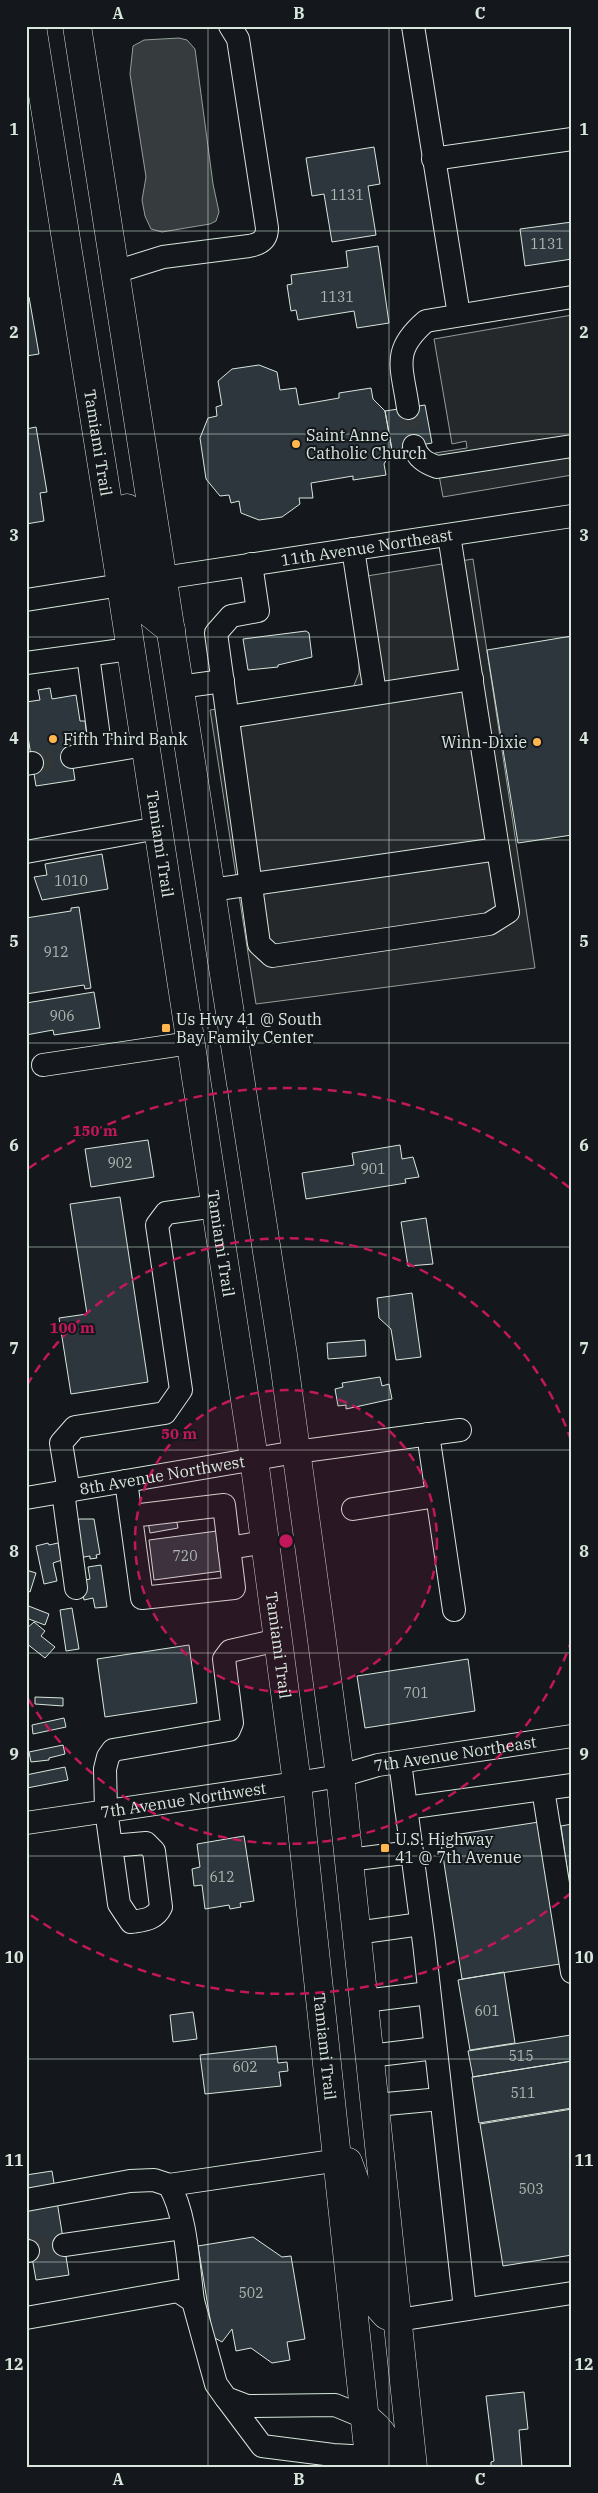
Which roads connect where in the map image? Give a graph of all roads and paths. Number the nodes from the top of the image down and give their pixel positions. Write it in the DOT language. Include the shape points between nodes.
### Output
graph roads {
  1 [pos="32,26"];
  2 [pos="77,26"];
  3 [pos="230,26"];
  4 [pos="413,26"];
  5 [pos="90,109"];
  6 [pos="46,116"];
  7 [pos="572,139"];
  8 [pos="433,159"];
  9 [pos="115,272"];
  10 [pos="572,296"];
  11 [pos="459,315"];
  12 [pos="408,408"];
  13 [pos="414,446"];
  14 [pos="572,446"];
  15 [pos="103,476"];
  16 [pos="572,516"];
  17 [pos="450,535"];
  18 [pos="353,549"];
  19 [pos="251,564"];
  20 [pos="163,578"];
  21 [pos="121,585"];
  22 [pos="26,600"];
  23 [pos="171,630"];
  24 [pos="130,649"];
  25 [pos="88,654"];
  26 [pos="26,663"];
  27 [pos="472,679"];
  28 [pos="223,681"];
  29 [pos="179,687"];
  30 [pos="375,693"];
  31 [pos="228,717"];
  32 [pos="145,745"];
  33 [pos="101,752"];
  34 [pos="72,757"];
  35 [pos="158,828"];
  36 [pos="498,849"];
  37 [pos="26,852"];
  38 [pos="251,883"];
  39 [pos="211,890"];
  40 [pos="190,1043"];
  41 [pos="43,1065"];
  42 [pos="215,1206"];
  43 [pos="460,1430"];
  44 [pos="428,1434"];
  45 [pos="296,1452"];
  46 [pos="254,1460"];
  47 [pos="126,1481"];
  48 [pos="66,1492"];
  49 [pos="437,1496"];
  50 [pos="26,1498"];
  51 [pos="353,1509"];
  52 [pos="132,1516"];
  53 [pos="265,1542"];
  54 [pos="229,1548"];
  55 [pos="76,1588"];
  56 [pos="454,1610"];
  57 [pos="278,1640"];
  58 [pos="571,1741"];
  59 [pos="400,1762"];
  60 [pos="340,1776"];
  61 [pos="298,1783"];
  62 [pos="572,1785"];
  63 [pos="542,1789"];
  64 [pos="406,1808"];
  65 [pos="106,1810"];
  66 [pos="26,1823"];
  67 [pos="111,1846"];
  68 [pos="412,1852"];
  69 [pos="349,1860"];
  70 [pos="421,1924"];
  71 [pos="356,1933"];
  72 [pos="572,1972"];
  73 [pos="429,1993"];
  74 [pos="364,2001"];
  75 [pos="435,2048"];
  76 [pos="370,2056"];
  77 [pos="441,2099"];
  78 [pos="375,2105"];
  79 [pos="342,2160"];
  80 [pos="169,2185"];
  81 [pos="26,2200"];
  82 [pos="182,2228"];
  83 [pos="64,2245"];
  84 [pos="572,2293"];
  85 [pos="193,2301"];
  86 [pos="465,2309"];
  87 [pos="26,2318"];
  88 [pos="398,2320"];
  89 [pos="226,2398"];
  90 [pos="364,2417"];
  91 [pos="377,2464"];
  92 [pos="413,2467"];
  1 -- 6 [label="main road, Tamiami Trail"];
  2 -- 5 [label="main road"];
  3 -- 9 [label="street" via="238,39 268,228 265,239 249,246 164,257"];
  4 -- 8 [label="street"];
  5 -- 6 [label="main road"];
  5 -- 9 [label="main road"];
  6 -- 15 [label="main road, Tamiami Trail"];
  7 -- 8 [label="street"];
  8 -- 11 [label="street"];
  9 -- 20 [label="main road"];
  10 -- 11 [label="street"];
  11 -- 12 [label="street" via="426,321 410,334 403,346"];
  13 -- 14 [label="street" via="426,463 437,467"];
  15 -- 20 [label="main road" via="126,500 136,553 147,569"];
  15 -- 21 [label="main road, Tamiami Trail"];
  16 -- 17 [label="street, 11th Avenue Northeast"];
  17 -- 18 [label="street, 11th Avenue Northeast"];
  17 -- 27 [label="street"];
  18 -- 19 [label="street, 11th Avenue Northeast"];
  18 -- 30 [label="street"];
  19 -- 20 [label="street, 11th Avenue Northeast"];
  19 -- 28 [label="street" via="258,611 231,616 216,633"];
  20 -- 23 [label="main road"];
  21 -- 22 [label="street"];
  21 -- 23 [label="main road" via="141,593 151,614"];
  21 -- 24 [label="main road, Tamiami Trail"];
  23 -- 29 [label="main road"];
  24 -- 25 [label="street"];
  24 -- 32 [label="main road, Tamiami Trail"];
  25 -- 26 [label="street"];
  25 -- 33 [label="street"];
  27 -- 30 [label="street"];
  27 -- 36 [label="street"];
  28 -- 29 [label="street"];
  28 -- 31 [label="street"];
  29 -- 39 [label="main road"];
  30 -- 31 [label="street"];
  31 -- 38 [label="street"];
  32 -- 33 [label="street"];
  32 -- 35 [label="main road, Tamiami Trail"];
  33 -- 34 [label="street"];
  35 -- 37 [label="street"];
  35 -- 40 [label="main road, Tamiami Trail"];
  36 -- 38 [label="street"];
  36 -- 38 [label="street" via="508,912 489,924 272,956 259,944"];
  38 -- 39 [label="street"];
  39 -- 45 [label="main road"];
  40 -- 41 [label="street"];
  40 -- 42 [label="main road, Tamiami Trail"];
  42 -- 46 [label="main road, Tamiami Trail"];
  42 -- 48 [label="street" via="166,1213 156,1225 180,1390 165,1413 76,1427 61,1443"];
  43 -- 44 [label="street, 8th Avenue Northwest"];
  44 -- 45 [label="street, 8th Avenue Northwest"];
  44 -- 49 [label="street"];
  45 -- 46 [label="street, 8th Avenue Northwest"];
  45 -- 60 [label="main road"];
  46 -- 47 [label="street, 8th Avenue Northwest"];
  46 -- 53 [label="main road, Tamiami Trail"];
  47 -- 48 [label="street, 8th Avenue Northwest"];
  47 -- 52 [label="street"];
  48 -- 50 [label="street, 8th Avenue Northwest"];
  48 -- 55 [label="street"];
  49 -- 51 [label="street"];
  49 -- 56 [label="street"];
  52 -- 54 [label="street" via="224,1505"];
  52 -- 54 [label="street" via="142,1598 234,1588"];
  53 -- 54 [label="street"];
  53 -- 57 [label="main road, Tamiami Trail"];
  57 -- 61 [label="main road, Tamiami Trail"];
  57 -- 65 [label="street" via="230,1651 224,1659 232,1723 229,1730 113,1750 105,1769"];
  58 -- 59 [label="street, 7th Avenue Northeast"];
  59 -- 60 [label="street, 7th Avenue Northeast"];
  59 -- 64 [label="street"];
  60 -- 61 [label="street, 7th Avenue Northwest"];
  60 -- 69 [label="main road"];
  61 -- 65 [label="street, 7th Avenue Northwest"];
  61 -- 79 [label="main road, Tamiami Trail" via="334,2123"];
  62 -- 63 [label="street"];
  63 -- 64 [label="street"];
  63 -- 72 [label="street"];
  64 -- 68 [label="street"];
  65 -- 66 [label="street, 7th Avenue Northwest"];
  65 -- 67 [label="street"];
  68 -- 69 [label="street"];
  68 -- 70 [label="street"];
  69 -- 71 [label="main road"];
  70 -- 71 [label="street"];
  70 -- 73 [label="street"];
  71 -- 74 [label="main road"];
  73 -- 74 [label="street"];
  73 -- 75 [label="street"];
  74 -- 76 [label="main road"];
  75 -- 76 [label="street"];
  75 -- 77 [label="street"];
  76 -- 78 [label="main road"];
  77 -- 78 [label="street"];
  77 -- 86 [label="street"];
  78 -- 88 [label="main road"];
  79 -- 80 [label="street"];
  79 -- 88 [label="main road" via="361,2198 371,2290 376,2305 386,2315"];
  79 -- 90 [label="main road, Tamiami Trail"];
  80 -- 81 [label="street" via="154,2180 130,2182"];
  80 -- 82 [label="street" via="175,2195"];
  82 -- 83 [label="street"];
  82 -- 85 [label="street"];
  84 -- 86 [label="street"];
  85 -- 87 [label="street" via="178,2291 167,2292"];
  85 -- 89 [label="street" via="216,2384"];
  86 -- 88 [label="street"];
  88 -- 92 [label="main road"];
  89 -- 90 [label="street" via="247,2406 335,2405"];
  89 -- 91 [label="street" via="262,2446"];
  90 -- 91 [label="main road, Tamiami Trail"];
}
